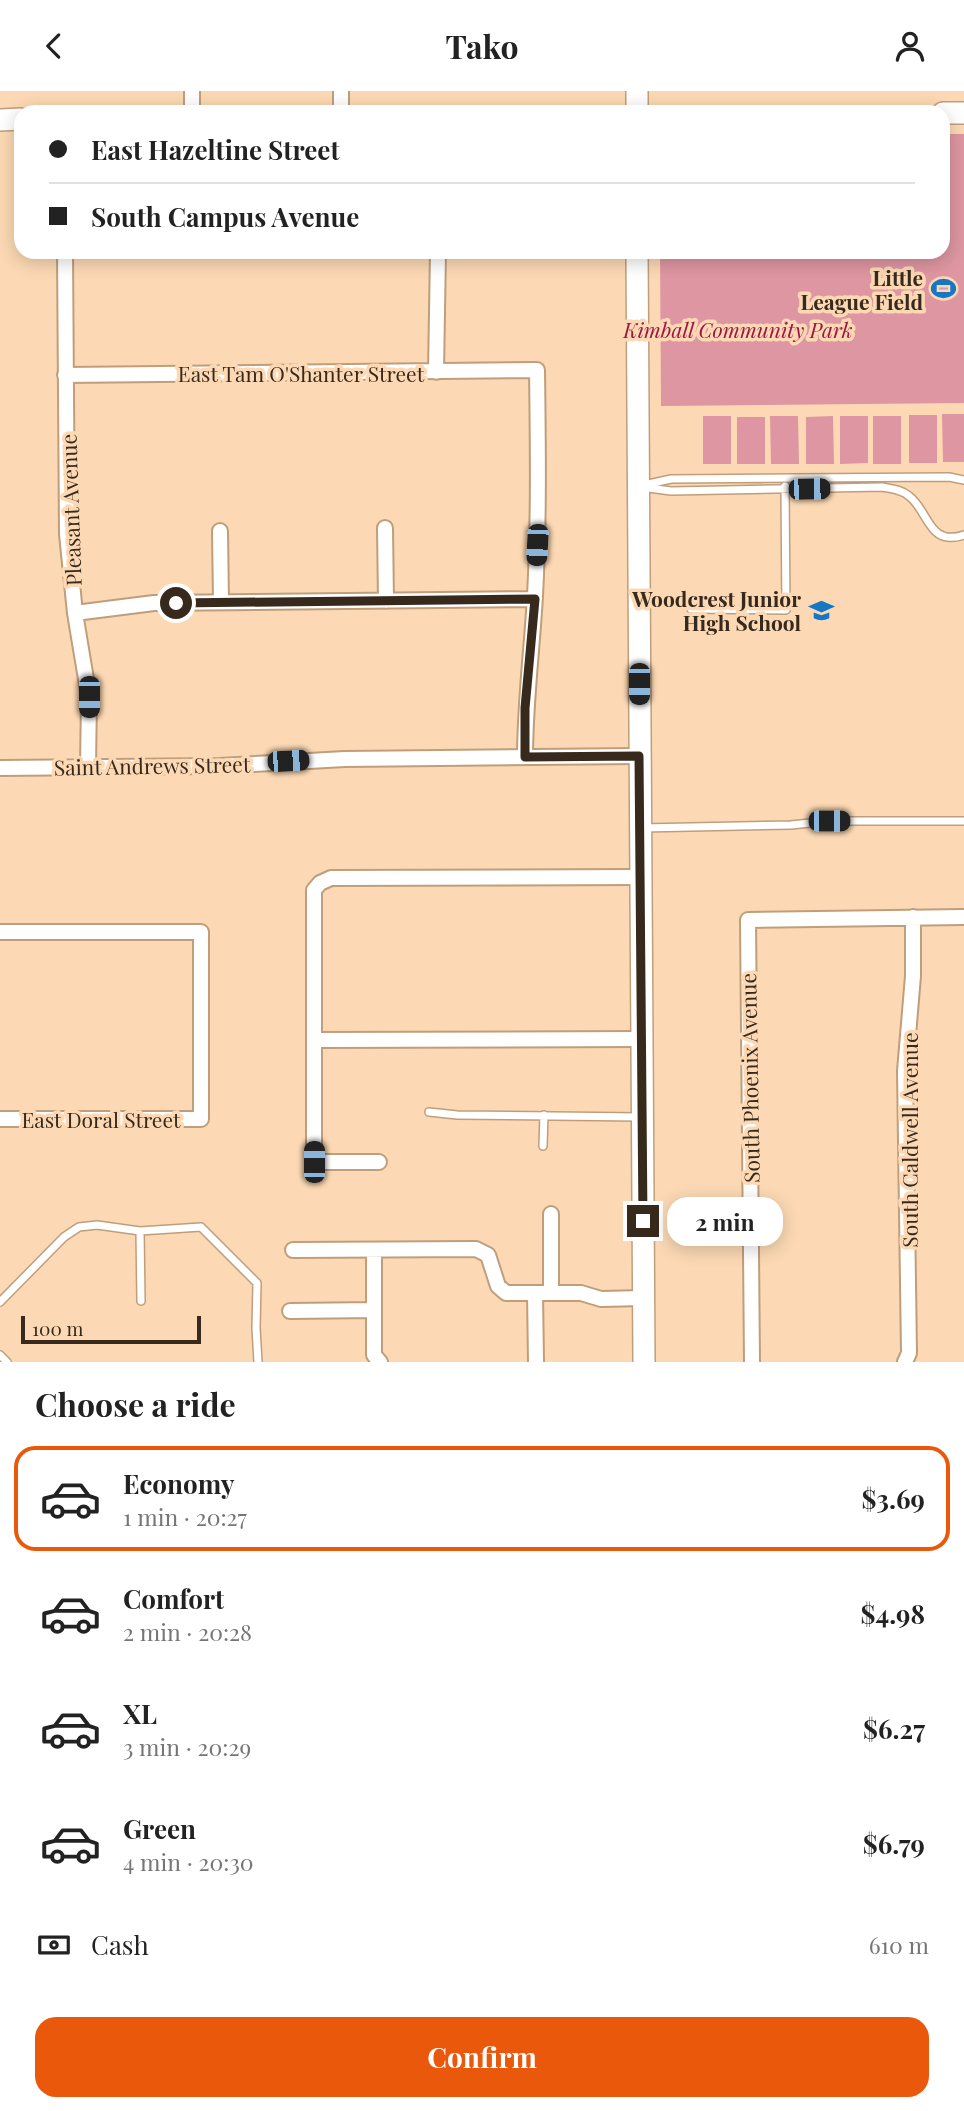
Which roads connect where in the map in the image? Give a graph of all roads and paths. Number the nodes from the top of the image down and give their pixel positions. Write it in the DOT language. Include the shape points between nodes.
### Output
graph roads {
  1 [pos="65,259"];
  2 [pos="438,259"];
  3 [pos="637,259"];
  4 [pos="436,372"];
  5 [pos="65,375"];
  6 [pos="784,478"];
  7 [pos="964,480"];
  8 [pos="637,487"];
  9 [pos="785,489"];
  10 [pos="385,528"];
  11 [pos="220,531"];
  12 [pos="964,535"];
  13 [pos="535,599"];
  14 [pos="386,601"];
  15 [pos="221,602"];
  16 [pos="691,609"];
  17 [pos="75,613"];
  18 [pos="639,756"];
  19 [pos="525,757"];
  20 [pos="88,767"];
  21 [pos="0,768"];
  22 [pos="964,821"];
  23 [pos="641,828"];
  24 [pos="642,877"];
  25 [pos="913,917"];
  26 [pos="964,917"];
  27 [pos="0,932"];
  28 [pos="314,1039"];
  29 [pos="643,1039"];
  30 [pos="429,1112"];
  31 [pos="544,1115"];
  32 [pos="644,1117"];
  33 [pos="0,1119"];
  34 [pos="542,1146"];
  35 [pos="379,1162"];
  36 [pos="551,1214"];
  37 [pos="140,1231"];
  38 [pos="293,1250"];
  39 [pos="374,1250"];
  40 [pos="551,1292"];
  41 [pos="535,1293"];
  42 [pos="643,1298"];
  43 [pos="141,1301"];
  44 [pos="0,1302"];
  45 [pos="374,1310"];
  46 [pos="290,1311"];
  47 [pos="0,1355"];
  48 [pos="7,1362"];
  49 [pos="258,1362"];
  50 [pos="380,1362"];
  51 [pos="536,1362"];
  52 [pos="644,1362"];
  53 [pos="752,1362"];
  54 [pos="905,1362"];
  1 -- 5 [label="street, Pleasant Avenue"];
  2 -- 4 [label="street"];
  3 -- 8 [label="street"];
  4 -- 5 [label="street, East Tam O'Shanter Street"];
  4 -- 13 [label="street, East Tam O'Shanter Street" via="537,370"];
  5 -- 17 [label="street, Pleasant Avenue" via="67,534"];
  6 -- 7 [label="lane"];
  6 -- 8 [label="lane" via="671,479"];
  6 -- 9 [label="lane"];
  8 -- 9 [label="lane" via="671,491"];
  8 -- 18 [label="street"];
  9 -- 12 [label="lane" via="898,490 920,507 931,528 941,535"];
  9 -- 16 [label="lane" via="786,610"];
  10 -- 14 [label="street"];
  11 -- 15 [label="street"];
  13 -- 14 [label="street"];
  13 -- 19 [label="street"];
  14 -- 15 [label="street"];
  15 -- 17 [label="street" via="154,603"];
  17 -- 20 [label="street, Pleasant Avenue" via="89,697"];
  18 -- 19 [label="street, Saint Andrews Street"];
  18 -- 23 [label="street"];
  19 -- 20 [label="street, Saint Andrews Street"];
  20 -- 21 [label="street, Saint Andrews Street"];
  22 -- 23 [label="lane"];
  23 -- 24 [label="street"];
  24 -- 28 [label="street" via="331,878 320,883 314,890"];
  24 -- 29 [label="street"];
  25 -- 26 [label="street"];
  25 -- 53 [label="street, South Phoenix Avenue" via="748,920"];
  25 -- 54 [label="street, South Caldwell Avenue" via="914,977 905,1071 909,1353"];
  27 -- 33 [label="street, East Doral Street" via="201,932 201,1119"];
  28 -- 29 [label="street"];
  28 -- 35 [label="street" via="314,1162"];
  29 -- 32 [label="street"];
  30 -- 31 [label="lane"];
  31 -- 32 [label="lane"];
  31 -- 34 [label="lane"];
  32 -- 42 [label="street"];
  36 -- 40 [label="street"];
  37 -- 43 [label="lane"];
  37 -- 44 [label="lane" via="94,1224 75,1229"];
  37 -- 49 [label="lane" via="201,1227 257,1283"];
  38 -- 39 [label="street"];
  39 -- 41 [label="street" via="476,1249 488,1255 502,1291"];
  39 -- 45 [label="street"];
  40 -- 41 [label="street"];
  40 -- 42 [label="street" via="601,1299"];
  41 -- 51 [label="street"];
  42 -- 52 [label="street"];
  45 -- 46 [label="street"];
  45 -- 50 [label="street" via="374,1355"];
  47 -- 48 [label="lane"];
}
